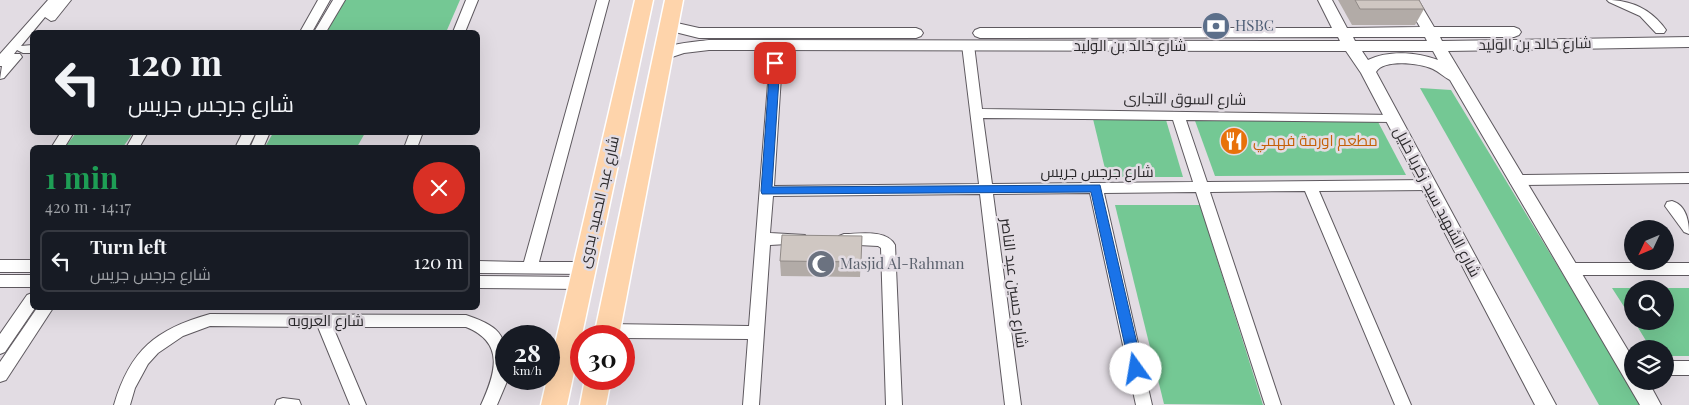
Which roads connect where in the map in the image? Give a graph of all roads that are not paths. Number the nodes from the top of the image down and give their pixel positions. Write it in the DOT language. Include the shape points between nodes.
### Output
graph roads {
  1 [pos="54,0"];
  2 [pos="65,0"];
  3 [pos="324,0"];
  4 [pos="339,0"];
  5 [pos="472,0"];
  6 [pos="603,0"];
  7 [pos="644,0"];
  8 [pos="674,0"];
  9 [pos="1325,0"];
  10 [pos="1411,0"];
  11 [pos="1613,0"];
  12 [pos="668,26"];
  13 [pos="39,30"];
  14 [pos="307,30"];
  15 [pos="321,30"];
  16 [pos="460,30"];
  17 [pos="1660,30"];
  18 [pos="1689,30"];
  19 [pos="691,39"];
  20 [pos="1347,40"];
  21 [pos="1434,40"];
  22 [pos="1689,42"];
  23 [pos="777,45"];
  24 [pos="968,45"];
  25 [pos="28,49"];
  26 [pos="663,55"];
  27 [pos="0,62"];
  28 [pos="1368,72"];
  29 [pos="0,75"];
  30 [pos="1455,76"];
  31 [pos="976,113"];
  32 [pos="1178,116"];
  33 [pos="1392,118"];
  34 [pos="1689,178"];
  35 [pos="1516,180"];
  36 [pos="1428,185"];
  37 [pos="1310,186"];
  38 [pos="1202,187"];
  39 [pos="1096,188"];
  40 [pos="986,189"];
  41 [pos="766,191"];
  42 [pos="1672,206"];
  43 [pos="1689,228"];
  44 [pos="763,239"];
  45 [pos="812,239"];
  46 [pos="832,240"];
  47 [pos="0,266"];
  48 [pos="30,266"];
  49 [pos="480,267"];
  50 [pos="530,267"];
  51 [pos="1569,269"];
  52 [pos="1689,269"];
  53 [pos="583,275"];
  54 [pos="0,281"];
  55 [pos="30,281"];
  56 [pos="480,282"];
  57 [pos="30,302"];
  58 [pos="44,310"];
  59 [pos="323,322"];
  60 [pos="609,325"];
  61 [pos="756,332"];
  62 [pos="635,334"];
  63 [pos="0,347"];
  64 [pos="0,351"];
  65 [pos="16,351"];
  66 [pos="1624,358"];
  67 [pos="1674,368"];
  68 [pos="1689,368"];
  69 [pos="2,370"];
  70 [pos="596,390"];
  71 [pos="1643,390"];
  72 [pos="122,405"];
  73 [pos="283,405"];
  74 [pos="293,405"];
  75 [pos="358,405"];
  76 [pos="489,405"];
  77 [pos="554,405"];
  78 [pos="593,405"];
  79 [pos="751,405"];
  80 [pos="894,405"];
  81 [pos="1013,405"];
  82 [pos="1144,405"];
  83 [pos="1273,405"];
  84 [pos="1404,405"];
  85 [pos="1546,405"];
  86 [pos="1652,405"];
  1 -- 27 [label="street"];
  2 -- 13 [label="street"];
  3 -- 14 [label="street"];
  4 -- 15 [label="street"];
  5 -- 16 [label="street"];
  6 -- 50 [label="street"];
  7 -- 53 [label="main road, شارع عبد الحميد بدوى"];
  8 -- 12 [label="main road"];
  9 -- 20 [label="street, شارع الشهيد سيد زكريا خليل"];
  10 -- 21 [label="street"];
  11 -- 17 [label="street" via="1644,12"];
  12 -- 19 [label="street, شارع خالد بن الوليد"];
  12 -- 26 [label="main road"];
  17 -- 18 [label="street, شارع خالد بن الوليد"];
  17 -- 21 [label="street, شارع خالد بن الوليد"];
  19 -- 20 [label="street, شارع خالد بن الوليد"];
  19 -- 23 [label="street, شارع خالد بن الوليد"];
  19 -- 26 [label="street, شارع خالد بن الوليد"];
  20 -- 21 [label="street, شارع خالد بن الوليد"];
  20 -- 24 [label="street, شارع خالد بن الوليد"];
  20 -- 28 [label="street, شارع الشهيد سيد زكريا خليل"];
  21 -- 22 [label="street, شارع خالد بن الوليد"];
  21 -- 30 [label="street"];
  23 -- 24 [label="street, شارع خالد بن الوليد"];
  23 -- 41 [label="street"];
  24 -- 31 [label="street, شارع حسين عبد الناصر"];
  25 -- 29 [label="street"];
  26 -- 60 [label="main road"];
  28 -- 30 [label="street" via="1378,61 1396,59 1426,61"];
  28 -- 33 [label="street, شارع الشهيد سيد زكريا خليل"];
  30 -- 35 [label="street"];
  31 -- 32 [label="street, شارع السوق التجارى"];
  31 -- 40 [label="street, شارع حسين عبد الناصر"];
  32 -- 33 [label="street, شارع السوق التجارى"];
  32 -- 38 [label="street"];
  33 -- 36 [label="street, شارع الشهيد سيد زكريا خليل"];
  34 -- 35 [label="street"];
  35 -- 51 [label="street"];
  36 -- 37 [label="street, شارع جرجس جريس"];
  36 -- 85 [label="street, شارع الشهيد سيد زكريا خليل"];
  37 -- 38 [label="street, شارع جرجس جريس"];
  37 -- 84 [label="street"];
  38 -- 39 [label="street, شارع جرجس جريس"];
  38 -- 83 [label="street"];
  39 -- 40 [label="street, شارع جرجس جريس"];
  39 -- 82 [label="street"];
  40 -- 41 [label="street, شارع جرجس جريس"];
  40 -- 81 [label="street, شارع حسين عبد الناصر"];
  41 -- 44 [label="street"];
  42 -- 43 [label="street"];
  44 -- 45 [label="street"];
  44 -- 61 [label="street"];
  46 -- 80 [label="street" via="881,240 888,245"];
  47 -- 48 [label="street"];
  49 -- 50 [label="street"];
  50 -- 53 [label="street"];
  51 -- 52 [label="street"];
  51 -- 66 [label="street"];
  53 -- 56 [label="street"];
  53 -- 77 [label="main road, شارع عبد الحميد بدوى"];
  54 -- 55 [label="street"];
  57 -- 63 [label="street"];
  58 -- 65 [label="street"];
  59 -- 72 [label="street, شارع العروبه" via="210,320 180,329 152,347 141,360 127,385"];
  59 -- 75 [label="street"];
  59 -- 76 [label="street, شارع العروبه" via="466,321 477,324 494,335 502,354 501,376"];
  61 -- 62 [label="street"];
  61 -- 79 [label="street"];
  64 -- 65 [label="street"];
  65 -- 69 [label="street"];
  67 -- 68 [label="street"];
  70 -- 78 [label="main road"];
  71 -- 86 [label="street"];
  73 -- 74 [label="street"];
}
